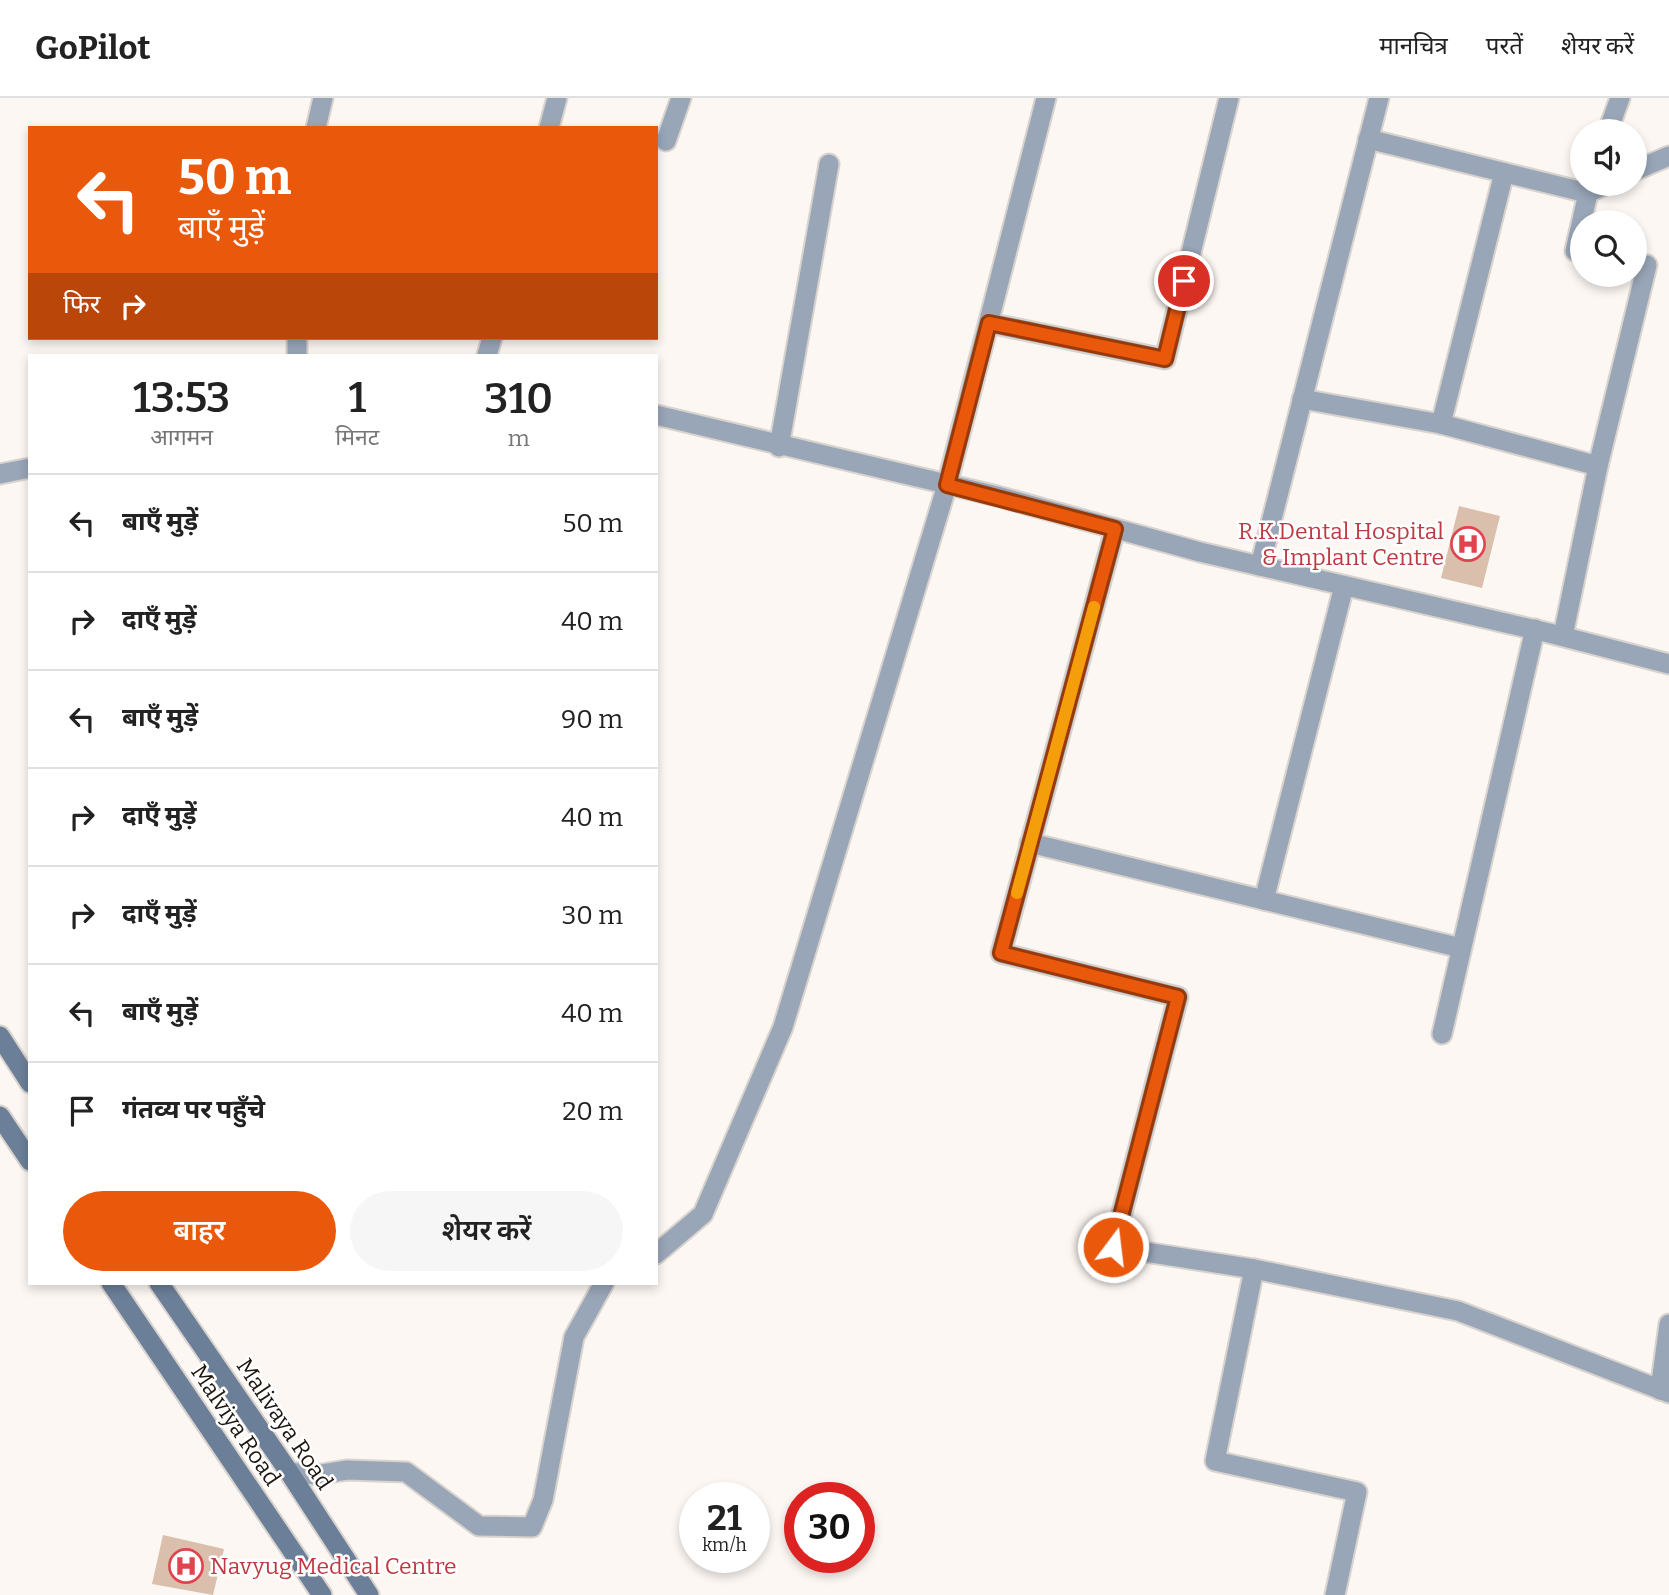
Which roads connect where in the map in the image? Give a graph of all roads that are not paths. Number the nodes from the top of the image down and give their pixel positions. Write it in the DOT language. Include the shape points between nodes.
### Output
graph roads {
  1 [pos="323,98"];
  2 [pos="557,98"];
  3 [pos="681,98"];
  4 [pos="1046,98"];
  5 [pos="1229,98"];
  6 [pos="1379,98"];
  7 [pos="1620,98"];
  8 [pos="1612,119"];
  9 [pos="316,126"];
  10 [pos="550,126"];
  11 [pos="1368,139"];
  12 [pos="666,141"];
  13 [pos="1669,156"];
  14 [pos="829,164"];
  15 [pos="1647,165"];
  16 [pos="1504,173"];
  17 [pos="1570,185"];
  18 [pos="1642,287"];
  19 [pos="989,323"];
  20 [pos="1302,399"];
  21 [pos="658,416"];
  22 [pos="1441,424"];
  23 [pos="779,447"];
  24 [pos="1598,466"];
  25 [pos="28,468"];
  26 [pos="0,474"];
  27 [pos="947,485"];
  28 [pos="1115,529"];
  29 [pos="1260,566"];
  30 [pos="1344,586"];
  31 [pos="1535,629"];
  32 [pos="1563,636"];
  33 [pos="1669,664"];
  34 [pos="1030,843"];
  35 [pos="1265,900"];
  36 [pos="1461,948"];
  37 [pos="1442,1034"];
  38 [pos="0,1036"];
  39 [pos="28,1080"];
  40 [pos="0,1116"];
  41 [pos="28,1158"];
  42 [pos="658,1252"];
  43 [pos="1254,1269"];
  44 [pos="112,1285"];
  45 [pos="160,1285"];
  46 [pos="603,1285"];
  47 [pos="1669,1324"];
  48 [pos="1664,1392"];
  49 [pos="289,1472"];
  50 [pos="321,1595"];
  51 [pos="369,1595"];
  52 [pos="1335,1595"];
  1 -- 9 [label="street"];
  2 -- 10 [label="street"];
  3 -- 12 [label="street"];
  4 -- 19 [label="street"];
  5 -- 19 [label="street" via="1165,359"];
  6 -- 11 [label="street"];
  7 -- 8 [label="street"];
  11 -- 16 [label="street"];
  11 -- 20 [label="street"];
  13 -- 15 [label="street"];
  14 -- 23 [label="street"];
  16 -- 17 [label="street"];
  16 -- 22 [label="street"];
  18 -- 24 [label="street"];
  19 -- 27 [label="street"];
  20 -- 22 [label="street"];
  20 -- 29 [label="street"];
  21 -- 23 [label="street"];
  22 -- 24 [label="street"];
  23 -- 27 [label="street"];
  24 -- 32 [label="street"];
  25 -- 26 [label="street"];
  27 -- 28 [label="street"];
  27 -- 42 [label="street" via="783,1027 703,1214"];
  28 -- 29 [label="street"];
  28 -- 34 [label="street"];
  29 -- 30 [label="street"];
  30 -- 31 [label="street"];
  30 -- 35 [label="street"];
  31 -- 32 [label="street"];
  31 -- 36 [label="street"];
  32 -- 33 [label="street"];
  34 -- 35 [label="street"];
  34 -- 43 [label="street" via="1001,953 1178,997 1113,1247"];
  35 -- 36 [label="street"];
  36 -- 37 [label="street"];
  38 -- 39 [label="main road"];
  40 -- 41 [label="main road"];
  43 -- 48 [label="street" via="1458,1311"];
  43 -- 52 [label="street" via="1215,1461 1357,1492"];
  44 -- 50 [label="main road, Malviya Road"];
  45 -- 49 [label="main road, Malivaya Road"];
  46 -- 49 [label="street" via="574,1337 543,1500 532,1527 479,1526 406,1472"];
  47 -- 48 [label="street"];
  49 -- 51 [label="main road, Malivaya Road"];
}
